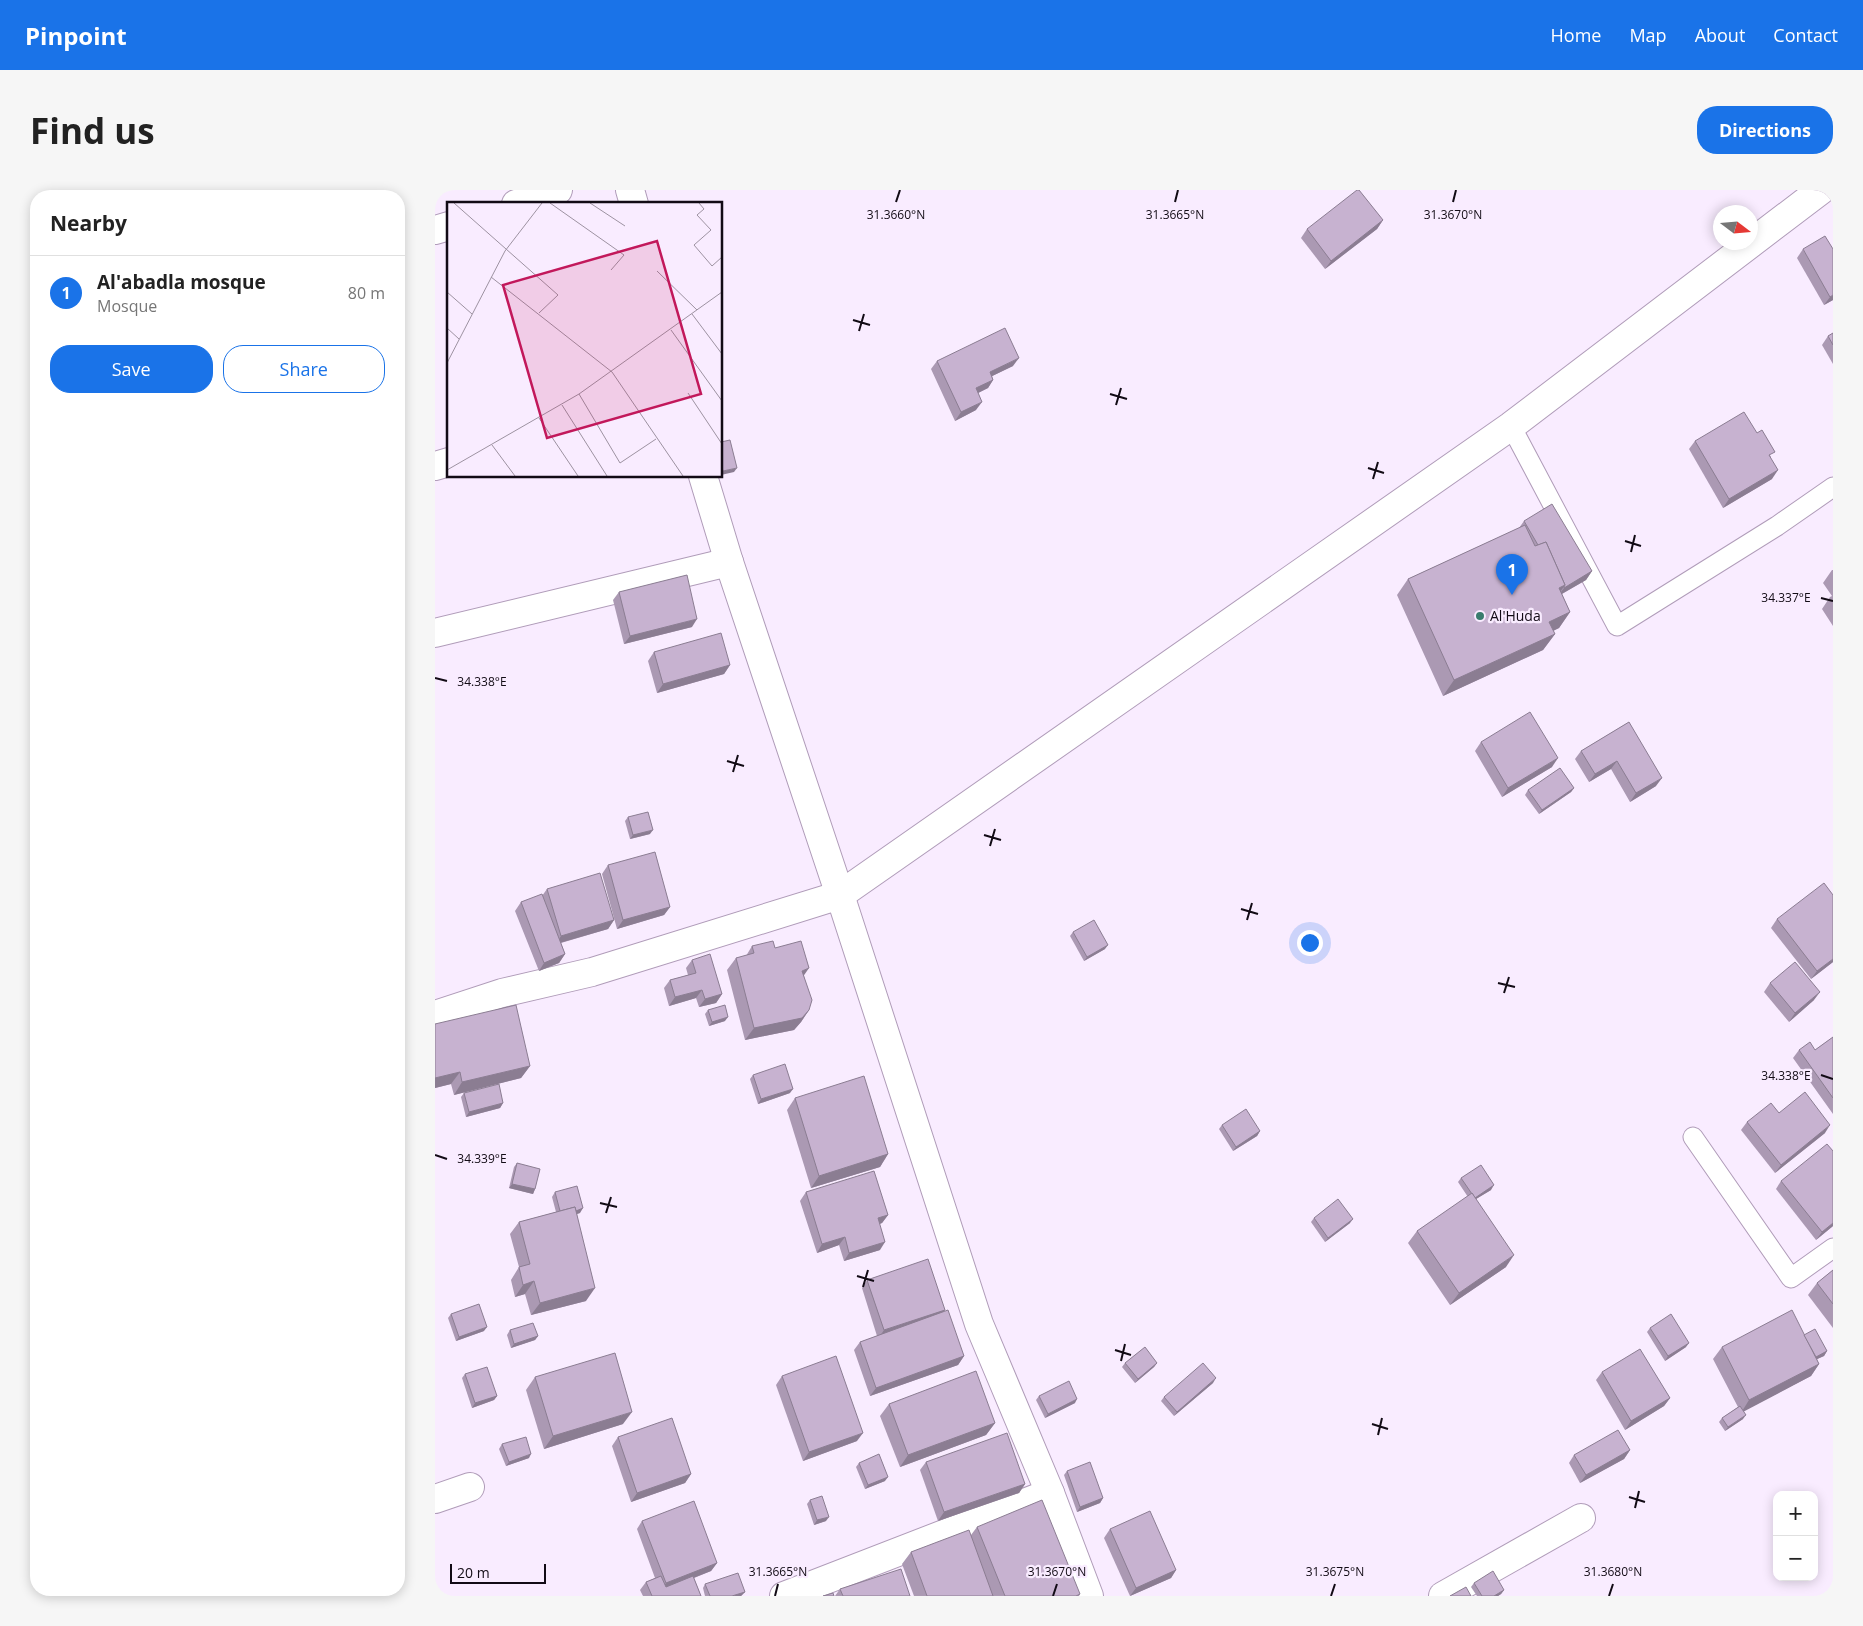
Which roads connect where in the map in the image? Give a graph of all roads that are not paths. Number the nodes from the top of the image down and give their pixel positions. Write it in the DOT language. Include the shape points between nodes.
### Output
graph roads {
  1 [pos="558,190"];
  2 [pos="1821,190"];
  3 [pos="522,202"];
  4 [pos="1511,426"];
  5 [pos="704,478"];
  6 [pos="1833,486"];
  7 [pos="729,562"];
  8 [pos="435,633"];
  9 [pos="840,895"];
  10 [pos="435,1015"];
  11 [pos="1693,1137"];
  12 [pos="1833,1248"];
  13 [pos="470,1488"];
  14 [pos="1050,1493"];
  15 [pos="435,1499"];
  16 [pos="1581,1518"];
  17 [pos="784,1596"];
  18 [pos="1089,1596"];
  19 [pos="1443,1596"];
  1 -- 3 [label="street"];
  2 -- 4 [label="street"];
  4 -- 6 [label="lane" via="1617,626 1777,526"];
  4 -- 9 [label="street"];
  5 -- 7 [label="street"];
  7 -- 8 [label="street"];
  7 -- 9 [label="street"];
  9 -- 10 [label="street" via="592,972 502,993"];
  9 -- 14 [label="street" via="979,1324"];
  11 -- 12 [label="lane" via="1791,1278"];
  13 -- 15 [label="street"];
  14 -- 17 [label="street"];
  14 -- 18 [label="street"];
  16 -- 19 [label="street"];
}
